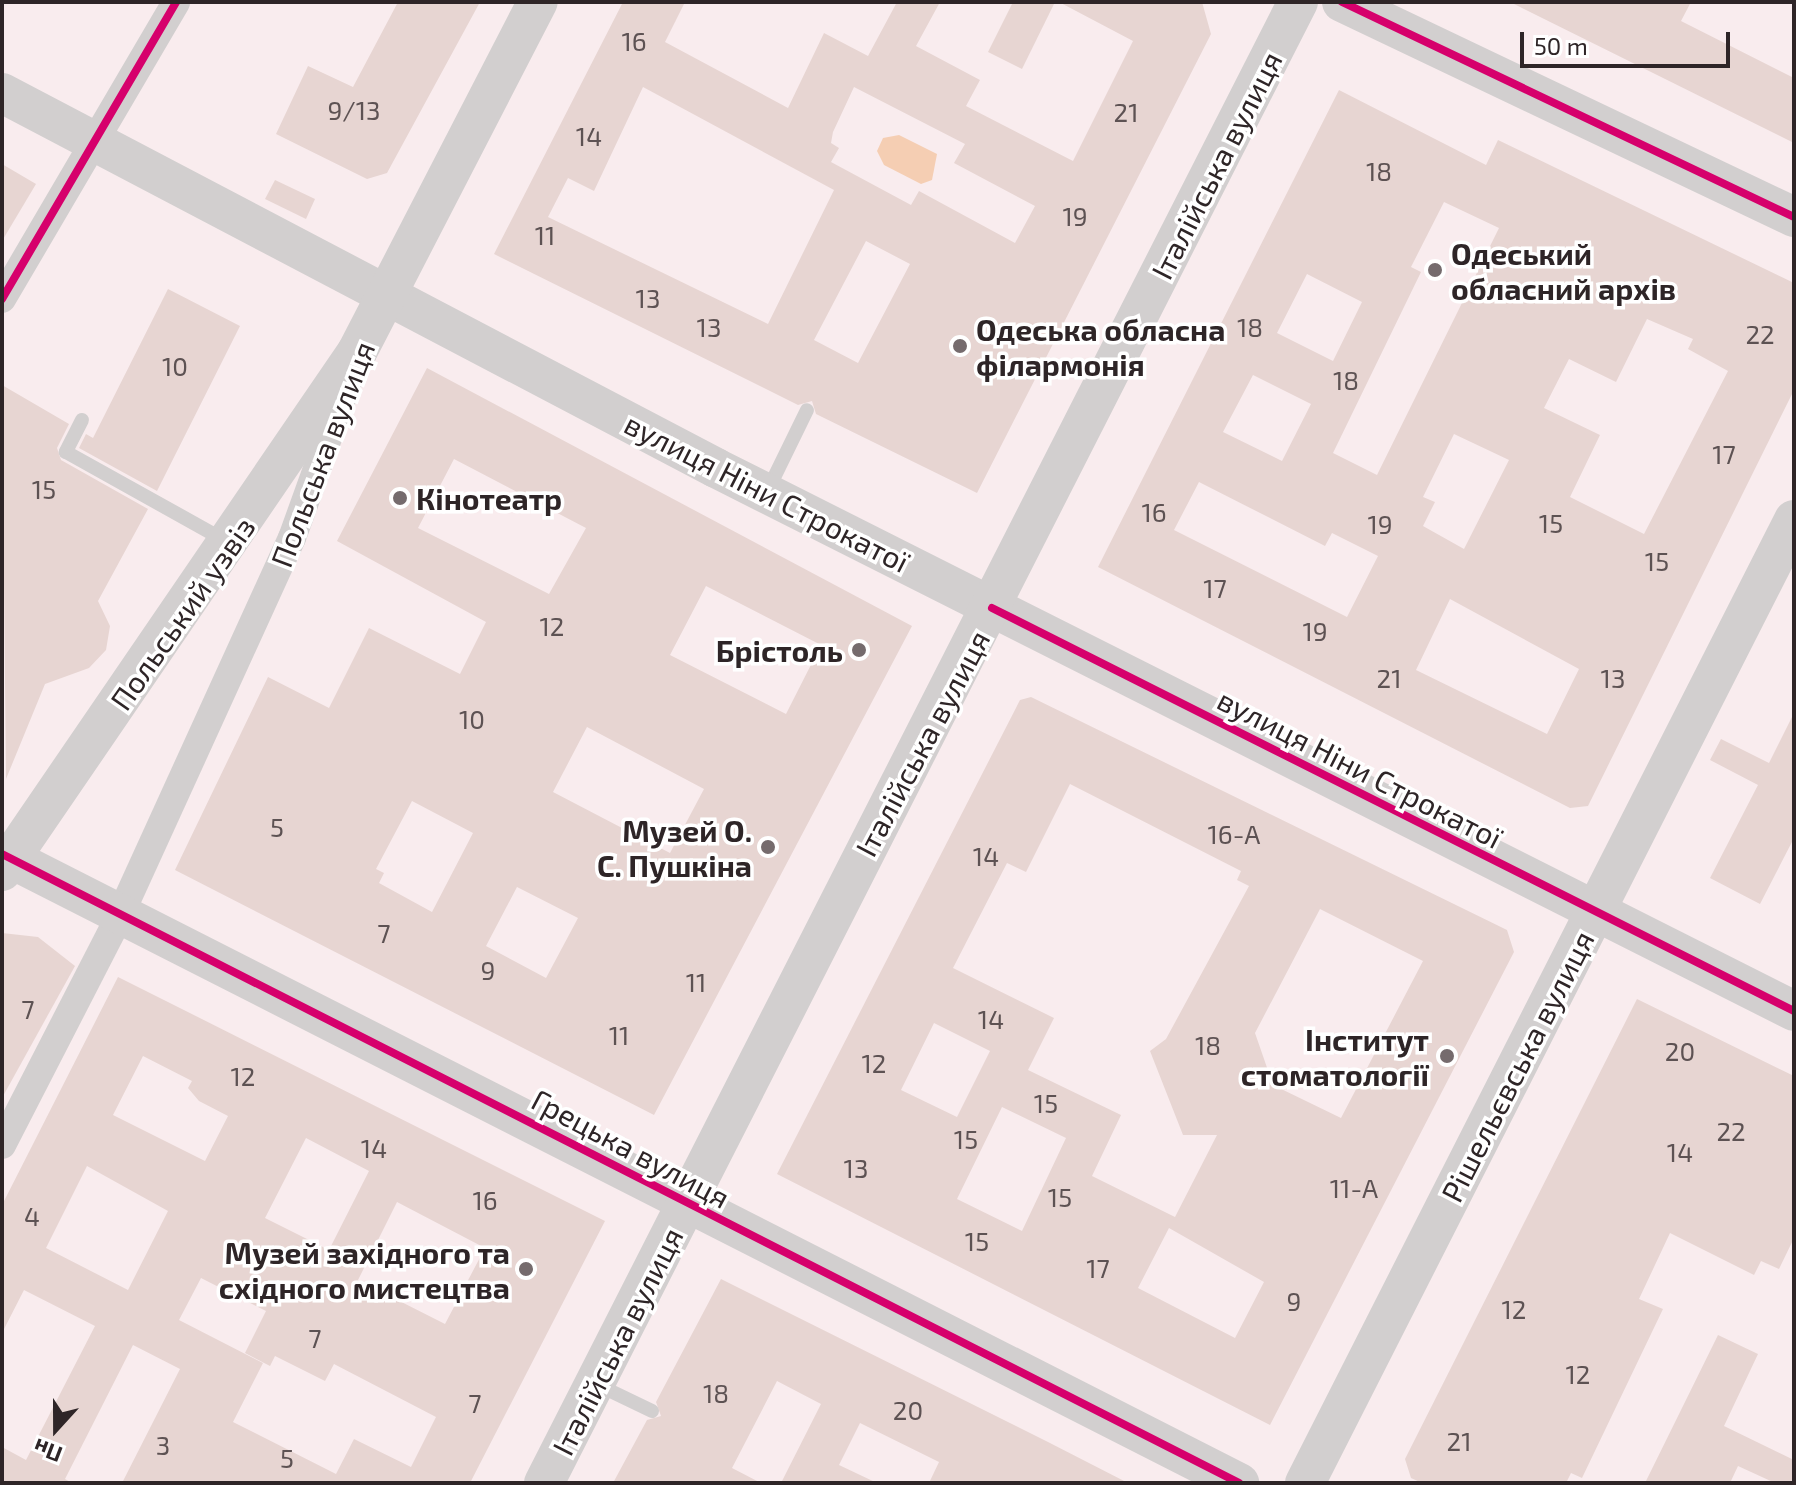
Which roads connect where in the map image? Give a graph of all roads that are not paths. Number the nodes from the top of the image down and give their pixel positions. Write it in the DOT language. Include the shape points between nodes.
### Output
graph roads {
  1 [pos="176,2"];
  2 [pos="538,2"];
  3 [pos="1298,2"];
  4 [pos="1342,2"];
  5 [pos="2,93"];
  6 [pos="1794,217"];
  7 [pos="389,295"];
  8 [pos="2,299"];
  9 [pos="357,352"];
  10 [pos="807,410"];
  11 [pos="82,420"];
  12 [pos="767,493"];
  13 [pos="1794,520"];
  14 [pos="231,544"];
  15 [pos="992,608"];
  16 [pos="2,854"];
  17 [pos="2,871"];
  18 [pos="121,913"];
  19 [pos="1594,916"];
  20 [pos="1794,1011"];
  21 [pos="2,1145"];
  22 [pos="686,1205"];
  23 [pos="594,1383"];
  24 [pos="652,1411"];
  25 [pos="544,1483"];
  26 [pos="1239,1483"];
  27 [pos="1305,1483"];
  1 -- 8 [label="street"];
  2 -- 7 [label="main road, Польська вулиця"];
  3 -- 15 [label="main road, Італійська вулиця"];
  4 -- 6 [label="main road"];
  5 -- 7 [label="main road, вулиця Ніни Строкатої"];
  7 -- 9 [label="main road, Польська вулиця"];
  7 -- 12 [label="main road, вулиця Ніни Строкатої"];
  9 -- 14 [label="main road, Польський узвіз"];
  9 -- 18 [label="street, Польська вулиця" via="292,538"];
  10 -- 12 [label="lane"];
  11 -- 14 [label="lane" via="66,452"];
  12 -- 15 [label="main road, вулиця Ніни Строкатої"];
  13 -- 19 [label="main road, Рішельєвська вулиця"];
  14 -- 17 [label="main road, Польський узвіз"];
  15 -- 19 [label="main road, вулиця Ніни Строкатої"];
  15 -- 22 [label="main road, Італійська вулиця"];
  16 -- 18 [label="main road, Грецька вулиця"];
  18 -- 21 [label="street, Польська вулиця"];
  18 -- 22 [label="main road, Грецька вулиця"];
  19 -- 20 [label="main road, вулиця Ніни Строкатої"];
  19 -- 27 [label="main road, Рішельєвська вулиця"];
  22 -- 23 [label="main road, Італійська вулиця"];
  22 -- 26 [label="main road, Грецька вулиця"];
  23 -- 24 [label="lane"];
  23 -- 25 [label="main road, Італійська вулиця"];
}
